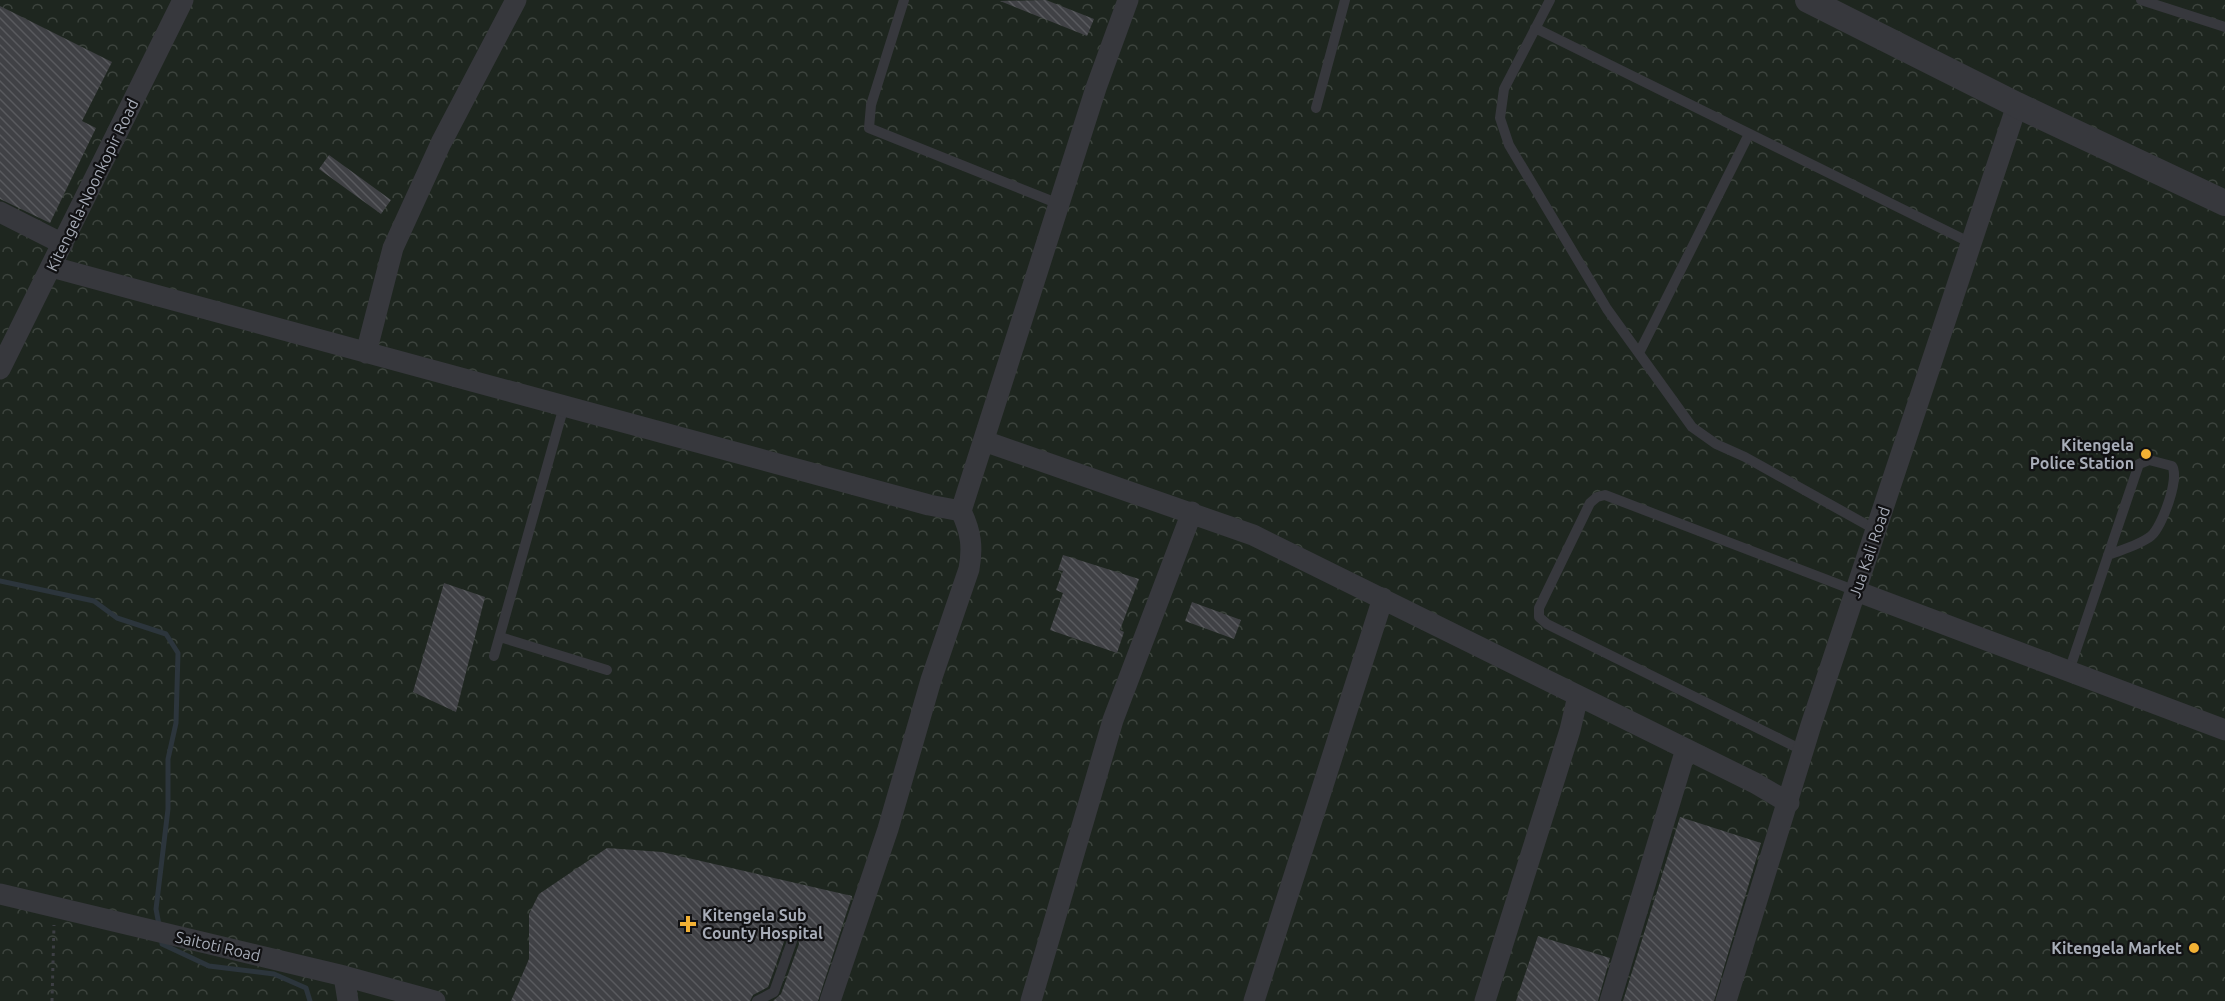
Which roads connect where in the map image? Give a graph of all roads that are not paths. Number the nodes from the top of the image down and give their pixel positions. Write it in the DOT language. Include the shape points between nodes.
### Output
graph roads {
  1 [pos="183,0"];
  2 [pos="516,0"];
  3 [pos="904,0"];
  4 [pos="1128,0"];
  5 [pos="1346,0"];
  6 [pos="1550,0"];
  7 [pos="1808,0"];
  8 [pos="2141,0"];
  9 [pos="2177,5"];
  10 [pos="2225,27"];
  11 [pos="1535,28"];
  12 [pos="2017,105"];
  13 [pos="1316,108"];
  14 [pos="1749,134"];
  15 [pos="2225,203"];
  16 [pos="1059,204"];
  17 [pos="0,212"];
  18 [pos="1971,243"];
  19 [pos="63,244"];
  20 [pos="52,267"];
  21 [pos="366,353"];
  22 [pos="1639,353"];
  23 [pos="0,369"];
  24 [pos="564,406"];
  25 [pos="984,441"];
  26 [pos="961,512"];
  27 [pos="1192,512"];
  28 [pos="1876,530"];
  29 [pos="2108,555"];
  30 [pos="1856,591"];
  31 [pos="1383,598"];
  32 [pos="500,637"];
  33 [pos="494,656"];
  34 [pos="607,670"];
  35 [pos="2069,671"];
  36 [pos="1578,696"];
  37 [pos="2225,730"];
  38 [pos="1686,749"];
  39 [pos="1804,751"];
  40 [pos="1789,803"];
  41 [pos="0,894"];
  42 [pos="792,941"];
  43 [pos="344,976"];
  44 [pos="833,1000"];
  45 [pos="348,1001"];
  46 [pos="435,1001"];
  47 [pos="757,1001"];
  48 [pos="1031,1001"];
  49 [pos="1254,1001"];
  50 [pos="1485,1001"];
  51 [pos="1610,1001"];
  52 [pos="1726,1001"];
  1 -- 19 [label="street, Kitengela-Noonkopir Road"];
  2 -- 21 [label="street" via="441,143 393,248"];
  3 -- 16 [label="lane" via="871,105 869,128"];
  4 -- 16 [label="street"];
  5 -- 13 [label="lane"];
  6 -- 11 [label="lane"];
  7 -- 12 [label="street"];
  8 -- 9 [label="lane"];
  9 -- 10 [label="lane"];
  11 -- 14 [label="lane"];
  11 -- 22 [label="lane" via="1504,89 1500,118 1509,145 1607,309"];
  12 -- 15 [label="street"];
  12 -- 18 [label="street, Jua Kali Road"];
  14 -- 18 [label="lane"];
  14 -- 22 [label="lane"];
  16 -- 25 [label="street"];
  17 -- 19 [label="street"];
  18 -- 28 [label="street, Jua Kali Road"];
  19 -- 20 [label="street, Kitengela-Noonkopir Road"];
  20 -- 21 [label="street"];
  20 -- 23 [label="street, Kitengela-Noonkopir Road"];
  21 -- 24 [label="street"];
  22 -- 28 [label="lane" via="1692,427 1716,444"];
  24 -- 26 [label="street"];
  24 -- 32 [label="lane"];
  25 -- 26 [label="street"];
  25 -- 27 [label="street"];
  26 -- 44 [label="street" via="970,530 969,569"];
  27 -- 31 [label="street" via="1253,535"];
  27 -- 48 [label="street" via="1113,720"];
  28 -- 30 [label="street, Jua Kali Road"];
  29 -- 29 [label="lane" via="2154,534 2176,478 2172,466 2149,460 2139,464"];
  29 -- 35 [label="lane"];
  30 -- 35 [label="street"];
  30 -- 39 [label="street, Jua Kali Road"];
  30 -- 39 [label="lane" via="1605,495 1590,503 1539,608 1539,617 1547,624"];
  31 -- 36 [label="street"];
  31 -- 49 [label="street"];
  32 -- 33 [label="lane"];
  32 -- 34 [label="lane"];
  35 -- 37 [label="street"];
  36 -- 38 [label="street"];
  36 -- 50 [label="street"];
  38 -- 40 [label="street"];
  38 -- 51 [label="street"];
  39 -- 40 [label="street, Jua Kali Road"];
  40 -- 52 [label="street, Jua Kali Road"];
  41 -- 43 [label="street, Saitoti Road"];
  42 -- 47 [label="lane" via="774,992"];
  43 -- 45 [label="street"];
  43 -- 46 [label="street, Saitoti Road"];
}
